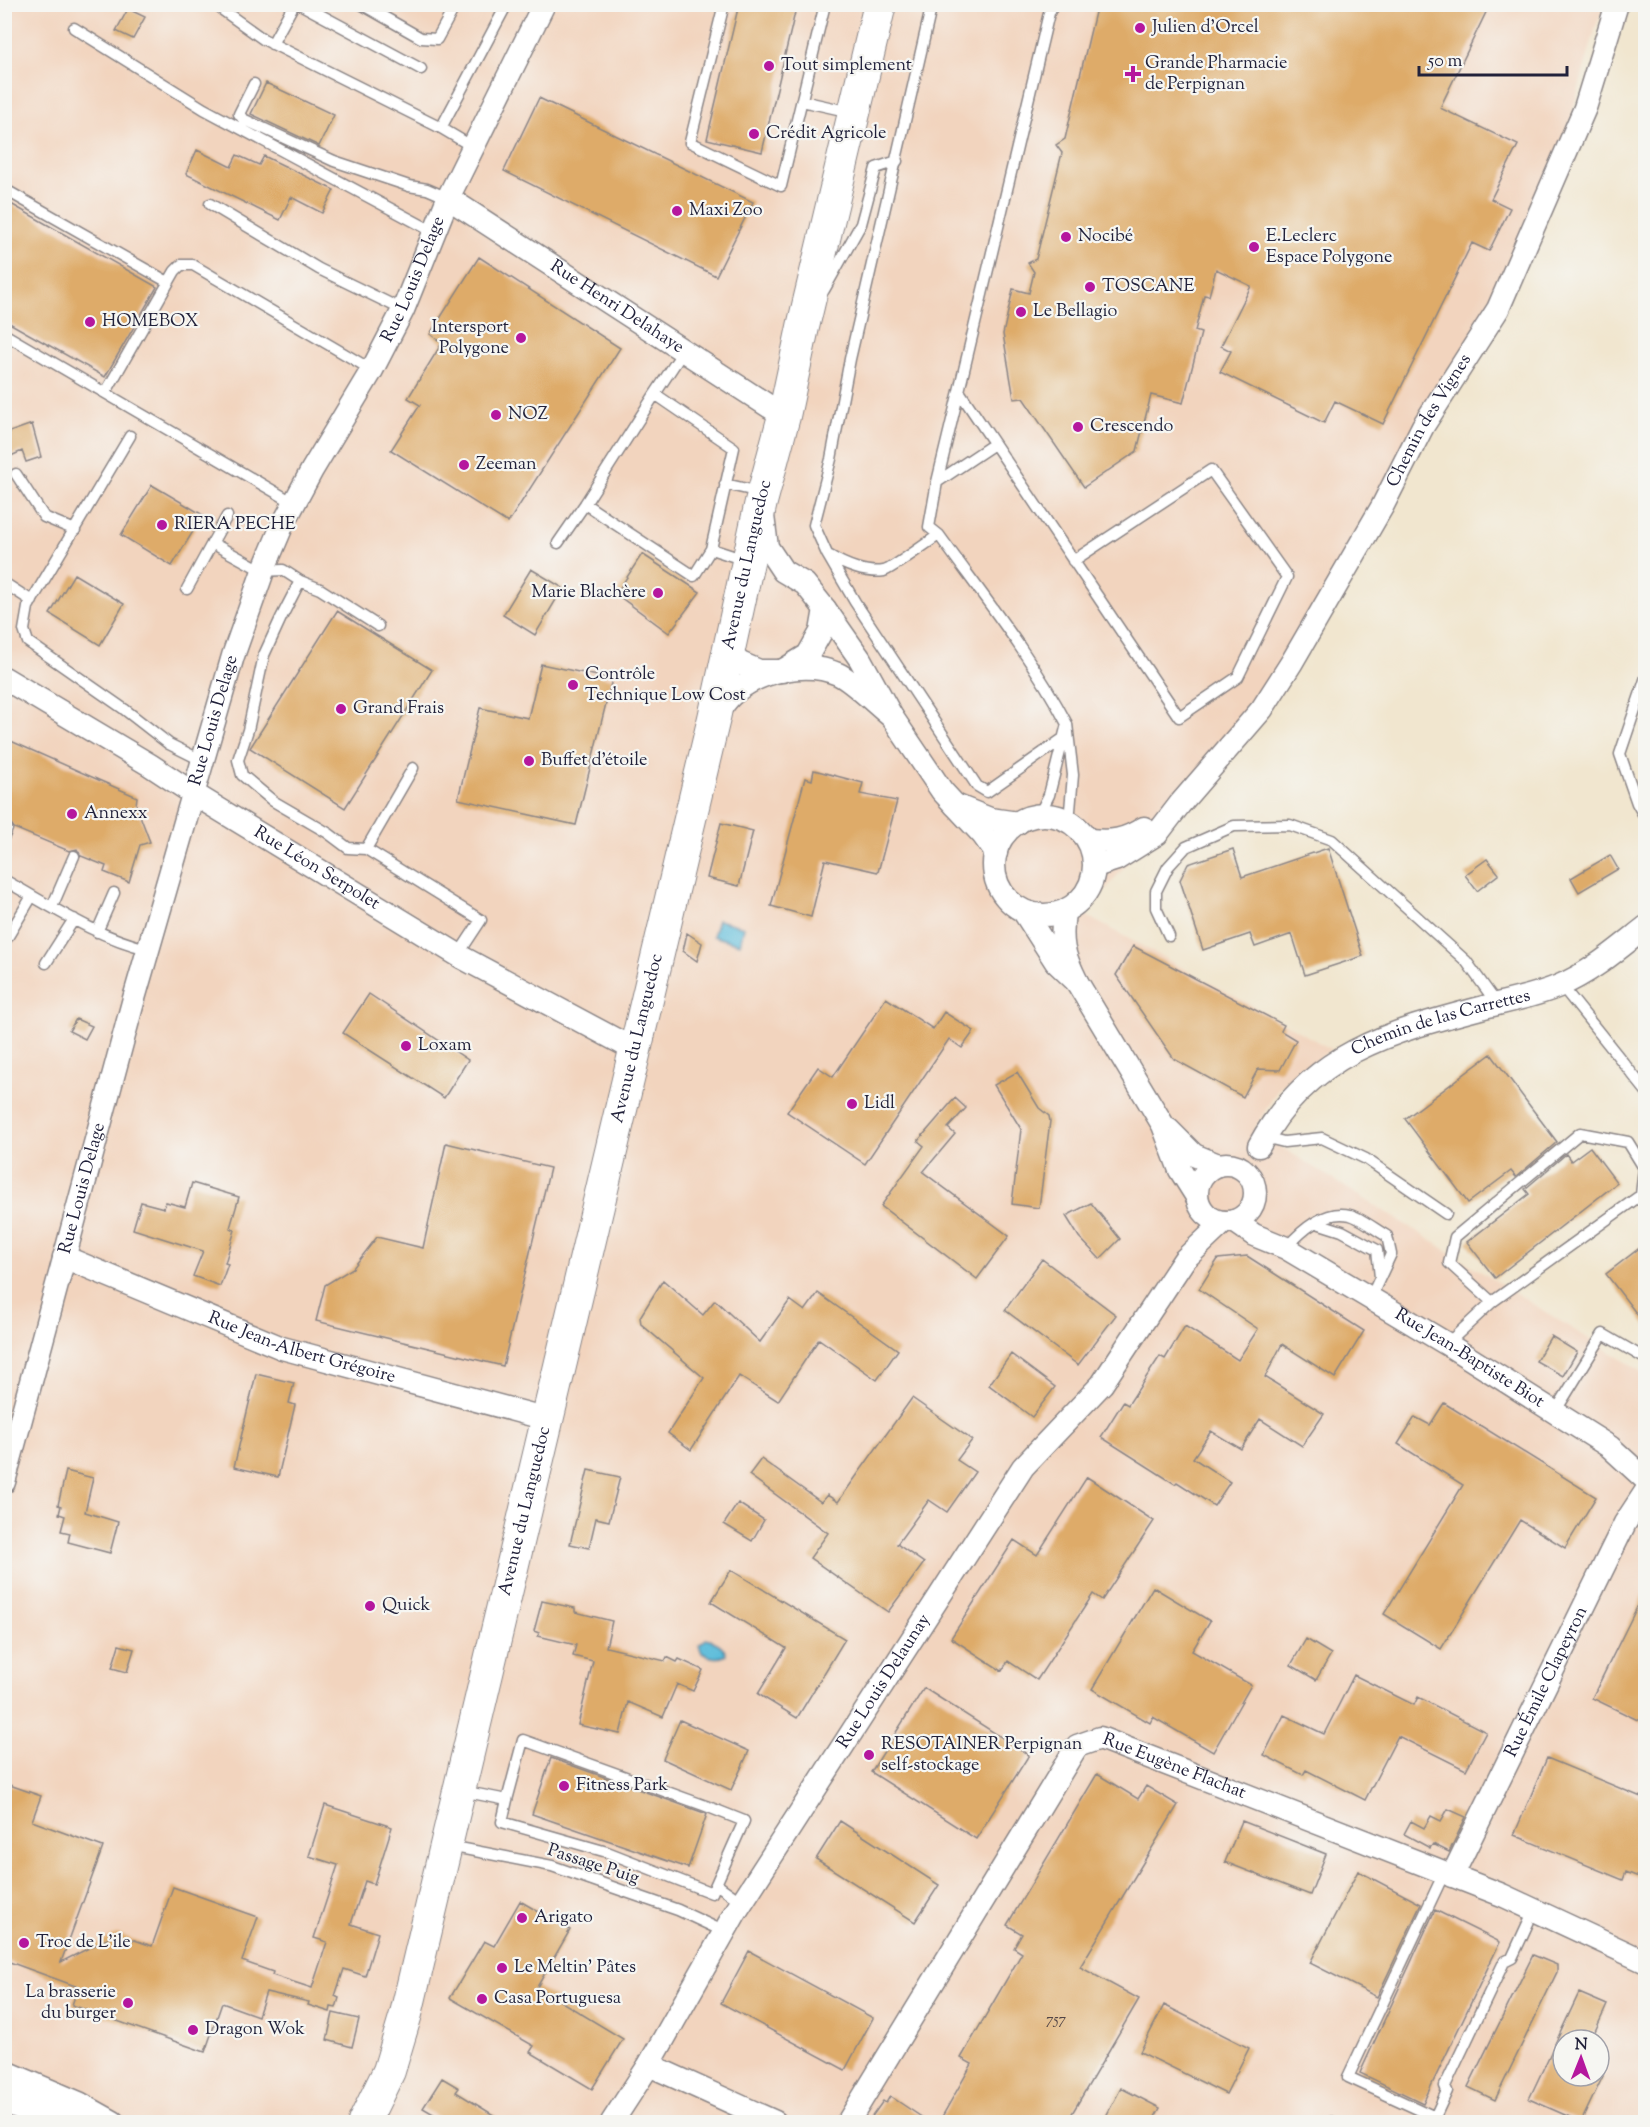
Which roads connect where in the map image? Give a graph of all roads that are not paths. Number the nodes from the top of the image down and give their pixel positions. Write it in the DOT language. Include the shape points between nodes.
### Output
graph roads {
  1 [pos="214,4"];
  2 [pos="294,4"];
  3 [pos="300,4"];
  4 [pos="361,4"];
  5 [pos="456,4"];
  6 [pos="507,4"];
  7 [pos="544,4"];
  8 [pos="724,4"];
  9 [pos="825,4"];
  10 [pos="880,4"];
  11 [pos="932,4"];
  12 [pos="1053,4"];
  13 [pos="1617,4"];
  14 [pos="74,28"];
  15 [pos="272,44"];
  16 [pos="421,69"];
  17 [pos="254,84"];
  18 [pos="802,100"];
  19 [pos="854,113"];
  20 [pos="441,128"];
  21 [pos="473,147"];
  22 [pos="897,161"];
  23 [pos="4,189"];
  24 [pos="448,198"];
  25 [pos="210,204"];
  26 [pos="435,232"];
  27 [pos="168,282"];
  28 [pos="403,310"];
  29 [pos="803,327"];
  30 [pos="4,334"];
  31 [pos="684,350"];
  32 [pos="372,370"];
  33 [pos="959,391"];
  34 [pos="106,392"];
  35 [pos="655,394"];
  36 [pos="784,416"];
  37 [pos="130,436"];
  38 [pos="994,444"];
  39 [pos="16,474"];
  40 [pos="937,482"];
  41 [pos="725,484"];
  42 [pos="762,498"];
  43 [pos="294,503"];
  44 [pos="585,504"];
  45 [pos="227,516"];
  46 [pos="75,530"];
  47 [pos="939,535"];
  48 [pos="212,543"];
  49 [pos="558,543"];
  50 [pos="711,549"];
  51 [pos="827,554"];
  52 [pos="1073,561"];
  53 [pos="263,571"];
  54 [pos="783,571"];
  55 [pos="745,572"];
  56 [pos="300,581"];
  57 [pos="4,583"];
  58 [pos="187,589"];
  59 [pos="32,601"];
  60 [pos="825,609"];
  61 [pos="378,626"];
  62 [pos="727,650"];
  63 [pos="782,671"];
  64 [pos="1646,677"];
  65 [pos="4,678"];
  66 [pos="892,717"];
  67 [pos="714,718"];
  68 [pos="1067,724"];
  69 [pos="1061,740"];
  70 [pos="203,761"];
  71 [pos="413,768"];
  72 [pos="194,794"];
  73 [pos="1180,804"];
  74 [pos="955,806"];
  75 [pos="1028,819"];
  76 [pos="1646,819"];
  77 [pos="1070,822"];
  78 [pos="1089,840"];
  79 [pos="366,849"];
  80 [pos="996,853"];
  81 [pos="74,856"];
  82 [pos="1095,866"];
  83 [pos="4,880"];
  84 [pos="114,893"];
  85 [pos="32,896"];
  86 [pos="52,907"];
  87 [pos="1024,912"];
  88 [pos="1064,912"];
  89 [pos="74,919"];
  90 [pos="1646,927"];
  91 [pos="97,932"];
  92 [pos="1169,936"];
  93 [pos="7,938"];
  94 [pos="148,949"];
  95 [pos="458,956"];
  96 [pos="46,963"];
  97 [pos="1077,982"];
  98 [pos="1561,985"];
  99 [pos="1497,1004"];
  100 [pos="634,1050"];
  101 [pos="1646,1091"];
  102 [pos="1163,1125"];
  103 [pos="1261,1142"];
  104 [pos="1223,1165"];
  105 [pos="1254,1193"];
  106 [pos="1199,1201"];
  107 [pos="1446,1214"];
  108 [pos="1229,1221"];
  109 [pos="1317,1223"];
  110 [pos="1286,1248"];
  111 [pos="64,1257"];
  112 [pos="1184,1260"];
  113 [pos="1380,1277"];
  114 [pos="1370,1299"];
  115 [pos="1492,1302"];
  116 [pos="1447,1344"];
  117 [pos="1646,1359"];
  118 [pos="1556,1413"];
  119 [pos="546,1419"];
  120 [pos="1646,1480"];
  121 [pos="4,1482"];
  122 [pos="1646,1491"];
  123 [pos="459,1790"];
  124 [pos="507,1800"];
  125 [pos="445,1845"];
  126 [pos="1448,1875"];
  127 [pos="716,1884"];
  128 [pos="743,1903"];
  129 [pos="1534,1910"];
  130 [pos="725,1932"];
  131 [pos="1646,1962"];
  132 [pos="649,2065"];
  133 [pos="4,2071"];
  134 [pos="389,2071"];
  135 [pos="4,2096"];
  136 [pos="4,2116"];
  137 [pos="20,2122"];
  138 [pos="74,2122"];
  139 [pos="113,2122"];
  140 [pos="364,2122"];
  141 [pos="390,2122"];
  142 [pos="612,2122"];
  143 [pos="774,2122"];
  144 [pos="848,2122"];
  1 -- 15 [label="lane"];
  2 -- 15 [label="lane"];
  3 -- 16 [label="lane"];
  4 -- 5 [label="lane" via="421,38 437,39"];
  6 -- 20 [label="lane"];
  7 -- 21 [label="street, Rue Louis Delage"];
  8 -- 18 [label="lane" via="690,142 781,186"];
  9 -- 18 [label="lane"];
  10 -- 19 [label="main road, Avenue du Languedoc"];
  11 -- 22 [label="lane"];
  12 -- 33 [label="lane"];
  13 -- 73 [label="street, Chemin des Vignes" via="1585,108 1498,309 1424,426 1382,507 1262,709"];
  14 -- 26 [label="lane" via="204,108"];
  15 -- 20 [label="lane"];
  17 -- 24 [label="lane" via="240,114 243,119 334,160"];
  18 -- 19 [label="lane"];
  19 -- 29 [label="main road, Avenue du Languedoc"];
  20 -- 21 [label="lane"];
  21 -- 24 [label="street, Rue Louis Delage"];
  22 -- 29 [label="lane" via="876,168 861,224"];
  22 -- 51 [label="lane" via="814,525"];
  23 -- 27 [label="lane"];
  24 -- 26 [label="street, Rue Louis Delage"];
  24 -- 31 [label="street, Rue Henri Delahaye"];
  25 -- 28 [label="lane" via="319,268"];
  26 -- 28 [label="street, Rue Louis Delage"];
  27 -- 32 [label="lane" via="181,264 193,265"];
  27 -- 34 [label="lane"];
  28 -- 32 [label="street, Rue Louis Delage"];
  29 -- 36 [label="main road, Avenue du Languedoc"];
  30 -- 34 [label="lane"];
  31 -- 35 [label="lane"];
  31 -- 36 [label="street, Rue Henri Delahaye"];
  32 -- 43 [label="street, Rue Louis Delage"];
  33 -- 38 [label="lane"];
  33 -- 40 [label="lane"];
  34 -- 43 [label="lane"];
  35 -- 41 [label="lane" via="734,448"];
  35 -- 44 [label="lane"];
  36 -- 42 [label="main road, Avenue du Languedoc"];
  37 -- 46 [label="lane"];
  38 -- 40 [label="lane"];
  38 -- 52 [label="lane"];
  39 -- 46 [label="lane" via="44,517"];
  40 -- 47 [label="lane" via="929,527"];
  41 -- 42 [label="lane"];
  41 -- 50 [label="lane"];
  42 -- 54 [label="street" via="767,547"];
  42 -- 55 [label="main road, Avenue du Languedoc"];
  43 -- 53 [label="street, Rue Louis Delage"];
  44 -- 49 [label="lane"];
  44 -- 50 [label="lane" via="694,576"];
  45 -- 48 [label="lane"];
  46 -- 59 [label="lane"];
  47 -- 51 [label="lane" via="885,571 856,568"];
  47 -- 68 [label="lane" via="1040,678"];
  48 -- 53 [label="lane"];
  48 -- 58 [label="lane"];
  50 -- 55 [label="lane"];
  51 -- 69 [label="lane" via="977,786 987,792"];
  52 -- 52 [label="lane" via="1179,717 1238,677 1287,576 1210,470"];
  53 -- 56 [label="lane" via="284,570"];
  53 -- 70 [label="street, Rue Louis Delage" via="233,656"];
  54 -- 55 [label="street"];
  54 -- 60 [label="street" via="805,584"];
  55 -- 62 [label="main road, Avenue du Languedoc"];
  56 -- 61 [label="lane" via="320,589"];
  56 -- 79 [label="lane" via="264,656 238,760 242,775 273,801 348,848"];
  57 -- 59 [label="lane"];
  59 -- 70 [label="lane" via="24,630 28,642 169,744"];
  60 -- 63 [label="street" via="821,632 808,655"];
  60 -- 66 [label="street" via="860,659"];
  62 -- 63 [label="street" via="740,663 759,671"];
  62 -- 67 [label="main road, Avenue du Languedoc"];
  63 -- 66 [label="street" via="813,668 839,675"];
  63 -- 67 [label="street" via="755,679 733,694"];
  64 -- 76 [label="lane" via="1620,754"];
  65 -- 72 [label="street, Rue Léon Serpolet"];
  66 -- 74 [label="street"];
  67 -- 100 [label="main road, Avenue du Languedoc"];
  68 -- 69 [label="lane"];
  68 -- 77 [label="lane" via="1073,775"];
  69 -- 75 [label="lane" via="1049,795"];
  70 -- 72 [label="street, Rue Louis Delage"];
  71 -- 79 [label="lane"];
  72 -- 94 [label="street, Rue Louis Delage"];
  72 -- 95 [label="street, Rue Léon Serpolet"];
  73 -- 78 [label="street, Chemin des Vignes" via="1133,836 1113,842"];
  73 -- 82 [label="street, Chemin des Vignes" via="1157,834 1117,859"];
  74 -- 75 [label="street" via="990,819"];
  74 -- 80 [label="street"];
  75 -- 77 [label="street" via="1045,814"];
  75 -- 80 [label="street" via="1009,829"];
  77 -- 78 [label="street"];
  78 -- 82 [label="street"];
  79 -- 95 [label="lane" via="482,920"];
  80 -- 87 [label="street" via="993,864 997,884 1007,900"];
  81 -- 86 [label="lane"];
  82 -- 88 [label="street" via="1091,885 1080,902"];
  83 -- 85 [label="lane"];
  84 -- 91 [label="lane"];
  85 -- 86 [label="lane"];
  85 -- 93 [label="lane"];
  86 -- 89 [label="lane"];
  87 -- 88 [label="street" via="1043,916"];
  87 -- 97 [label="street" via="1056,962"];
  88 -- 97 [label="street" via="1061,936 1065,957"];
  89 -- 91 [label="lane"];
  89 -- 96 [label="lane"];
  90 -- 98 [label="street, Chemin de las Carrettes" via="1603,962"];
  91 -- 94 [label="lane"];
  92 -- 99 [label="lane" via="1156,908 1156,891 1168,867 1186,847 1234,826 1290,825 1332,840 1466,961"];
  94 -- 111 [label="street, Rue Louis Delage"];
  95 -- 100 [label="street, Rue Léon Serpolet"];
  97 -- 102 [label="street"];
  98 -- 99 [label="street, Chemin de las Carrettes"];
  98 -- 101 [label="lane"];
  99 -- 103 [label="street, Chemin de las Carrettes" via="1407,1029 1354,1051 1313,1077 1287,1103"];
  100 -- 119 [label="main road, Avenue du Languedoc"];
  102 -- 104 [label="street" via="1194,1155"];
  102 -- 106 [label="street" via="1180,1170"];
  103 -- 104 [label="street, Chemin de las Carrettes"];
  103 -- 105 [label="street, Chemin de las Carrettes"];
  103 -- 107 [label="lane" via="1322,1138 1365,1159"];
  104 -- 105 [label="street" via="1245,1171"];
  104 -- 106 [label="street" via="1204,1174"];
  105 -- 108 [label="street" via="1246,1214"];
  105 -- 110 [label="street, Rue Jean-Baptiste Biot" via="1266,1222"];
  106 -- 108 [label="street" via="1212,1218"];
  106 -- 112 [label="street, Rue Louis Delaunay"];
  108 -- 110 [label="street, Rue Jean-Baptiste Biot"];
  108 -- 112 [label="street, Rue Louis Delaunay"];
  109 -- 110 [label="lane" via="1299,1233"];
  109 -- 113 [label="lane" via="1377,1250"];
  109 -- 113 [label="lane" via="1329,1215 1351,1215 1387,1236 1391,1254"];
  110 -- 114 [label="street, Rue Jean-Baptiste Biot"];
  111 -- 119 [label="street, Rue Jean-Albert Grégoire" via="282,1348"];
  111 -- 121 [label="street, Rue Louis Delage"];
  112 -- 128 [label="street, Rue Louis Delaunay" via="1102,1384 1023,1467"];
  113 -- 114 [label="lane"];
  114 -- 116 [label="street, Rue Jean-Baptiste Biot"];
  115 -- 115 [label="lane" via="1641,1195 1644,1168 1628,1142 1580,1133 1455,1237 1449,1263"];
  115 -- 116 [label="lane"];
  116 -- 118 [label="street, Rue Jean-Baptiste Biot"];
  117 -- 118 [label="lane" via="1603,1334"];
  118 -- 120 [label="street, Rue Jean-Baptiste Biot" via="1610,1447"];
  119 -- 123 [label="main road, Avenue du Languedoc"];
  122 -- 126 [label="street, Rue Émile Clapeyron" via="1625,1523"];
  123 -- 124 [label="lane"];
  123 -- 125 [label="main road, Avenue du Languedoc"];
  124 -- 127 [label="lane" via="502,1822 607,1852 712,1893"];
  124 -- 127 [label="lane" via="523,1740 744,1821"];
  125 -- 130 [label="lane, Passage Puig" via="552,1866 678,1910"];
  125 -- 134 [label="main road, Avenue du Languedoc"];
  126 -- 129 [label="street, Rue Eugène Flachat"];
  126 -- 129 [label="lane" via="1348,2077 1435,2117 1447,2091 1445,2086 1504,1962 1512,1958"];
  126 -- 144 [label="street, Rue Eugène Flachat" via="1100,1738 1077,1746"];
  127 -- 128 [label="lane"];
  128 -- 130 [label="street, Rue Louis Delaunay"];
  129 -- 131 [label="street, Rue Eugène Flachat"];
  130 -- 132 [label="street, Rue Louis Delaunay"];
  132 -- 142 [label="street, Rue Louis Delaunay"];
  132 -- 143 [label="street"];
  133 -- 139 [label="street"];
  134 -- 140 [label="main road, Avenue du Languedoc"];
  134 -- 141 [label="main road, Avenue du Languedoc"];
  135 -- 138 [label="highway"];
  136 -- 137 [label="highway"];
}
